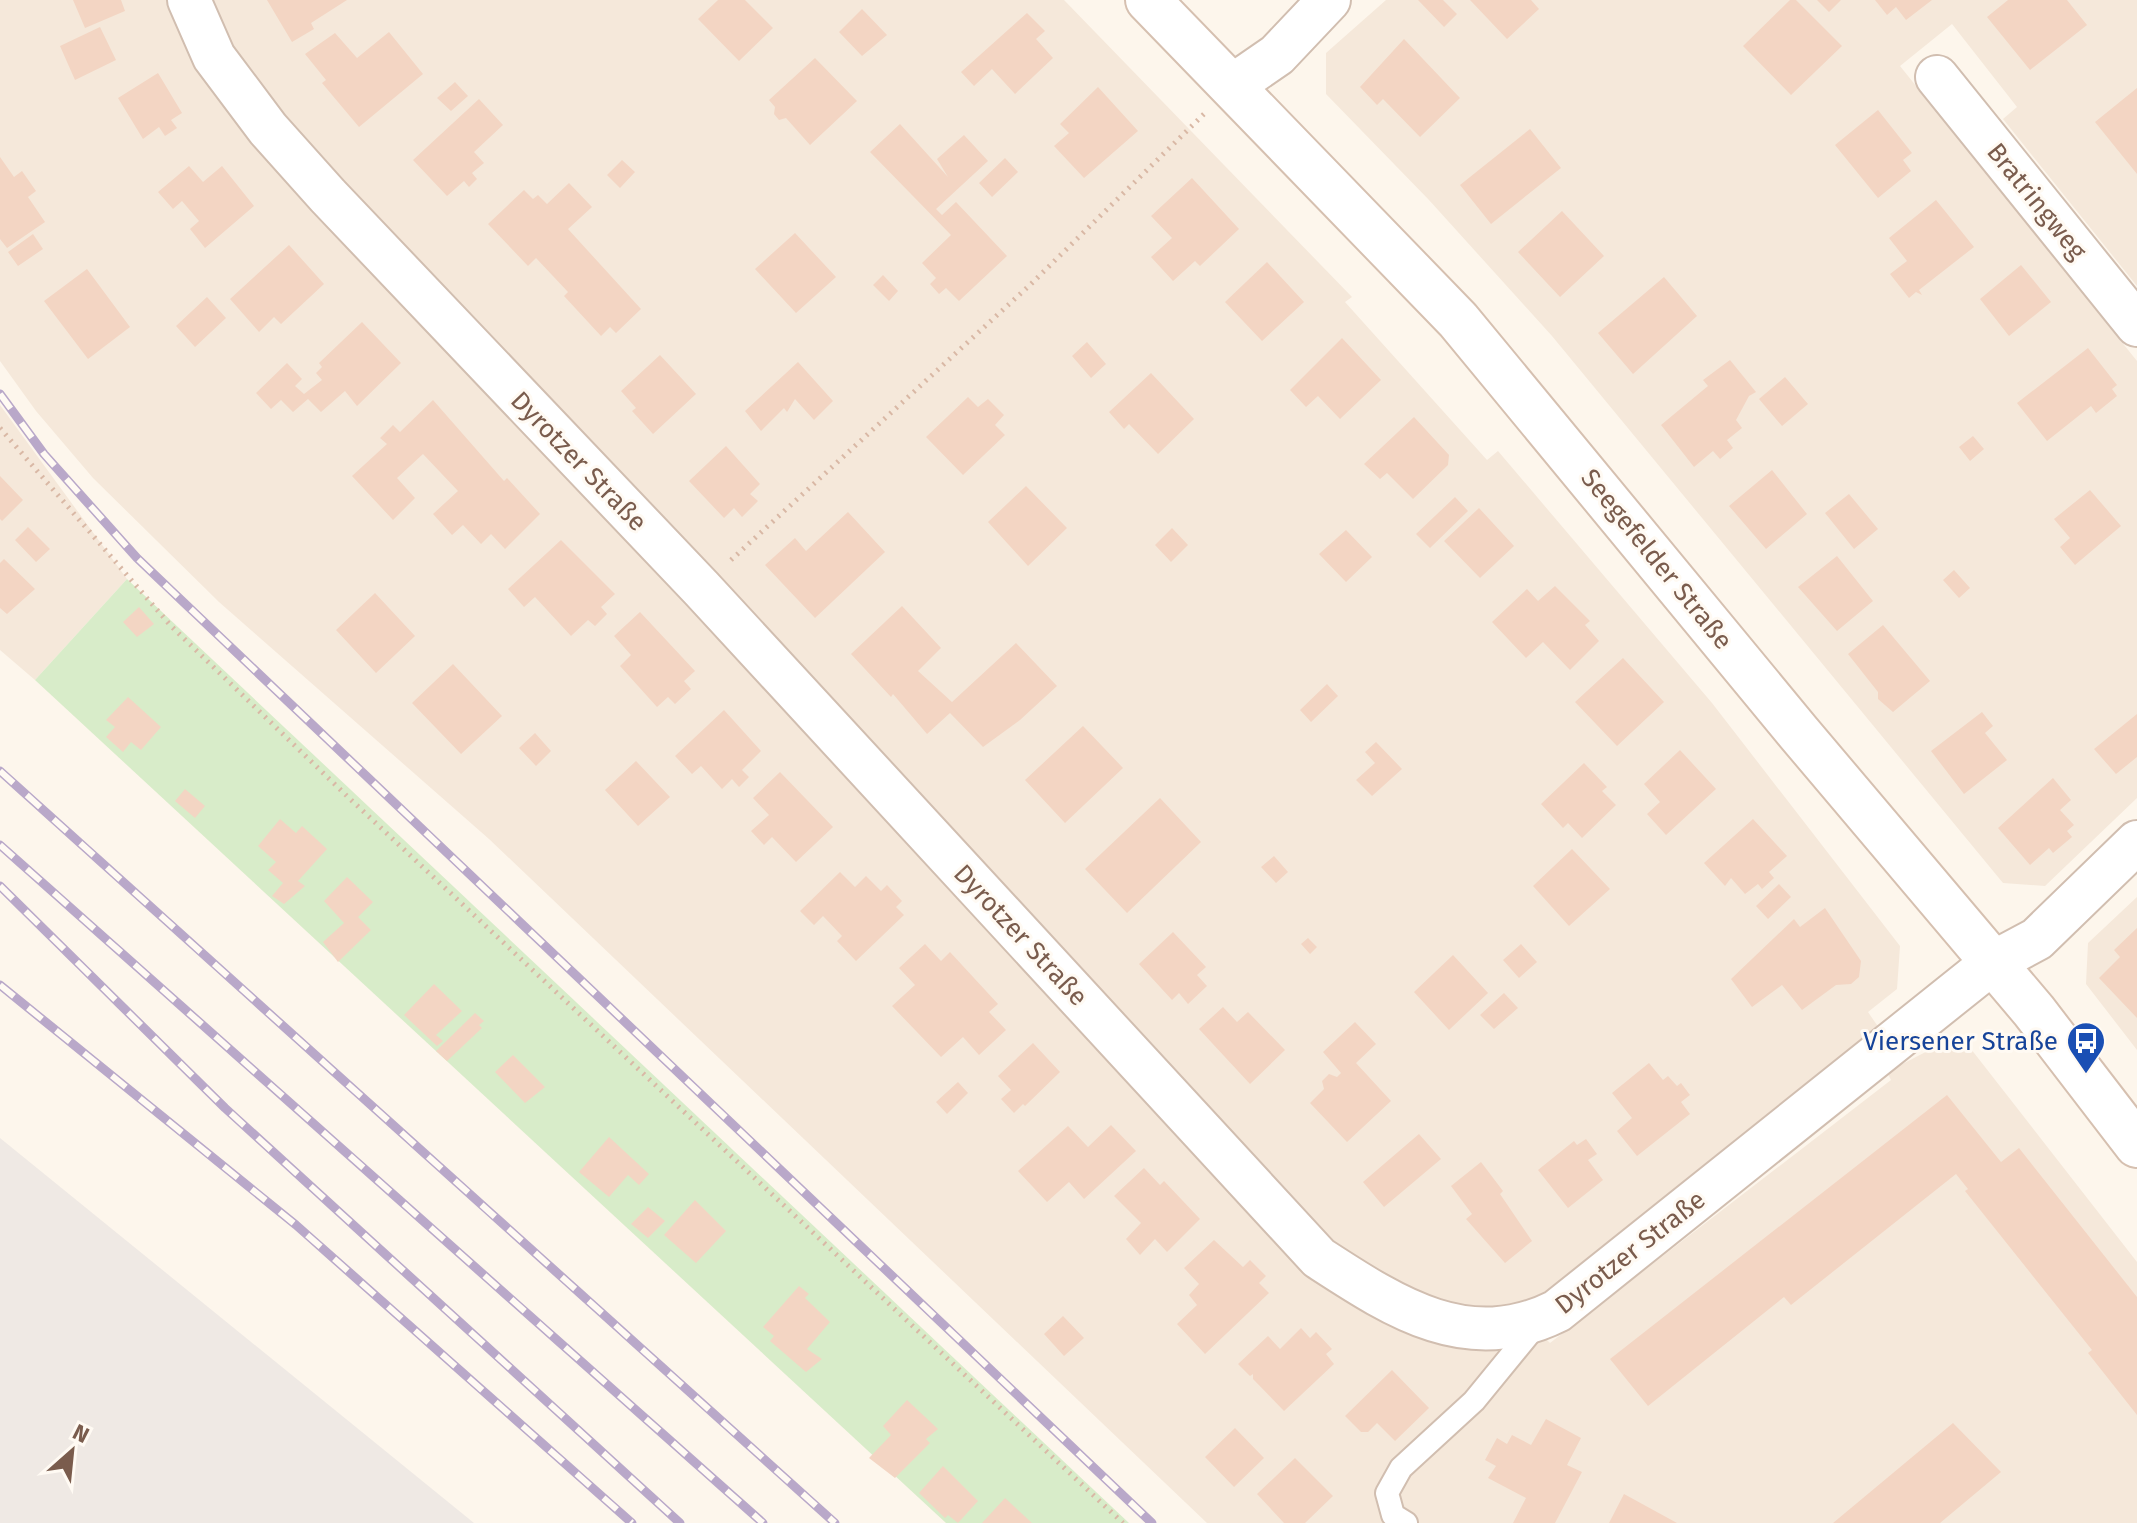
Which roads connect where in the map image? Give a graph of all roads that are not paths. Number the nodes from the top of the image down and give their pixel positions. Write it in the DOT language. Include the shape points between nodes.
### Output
graph roads {
  1 [pos="189,0"];
  2 [pos="1148,0"];
  3 [pos="1329,0"];
  4 [pos="1937,77"];
  5 [pos="1232,86"];
  6 [pos="2137,325"];
  7 [pos="2137,842"];
  8 [pos="1992,963"];
  9 [pos="2137,1145"];
  10 [pos="1540,1320"];
  11 [pos="1406,1523"];
  1 -- 10 [label="street, Dyrotzer Straße" via="214,57 268,129 701,588 1319,1258 1377,1296 1437,1324 1491,1329"];
  2 -- 5 [label="street, Seegefelder Straße"];
  3 -- 5 [label="street" via="1277,55"];
  4 -- 6 [label="street, Bratringweg"];
  5 -- 8 [label="street, Seegefelder Straße" via="1476,340"];
  7 -- 8 [label="street" via="2037,939"];
  8 -- 9 [label="street, Seegefelder Straße"];
  8 -- 10 [label="street, Dyrotzer Straße" via="1616,1267"];
  10 -- 11 [label="lane" via="1474,1401 1401,1468 1387,1493 1393,1515"];
}
